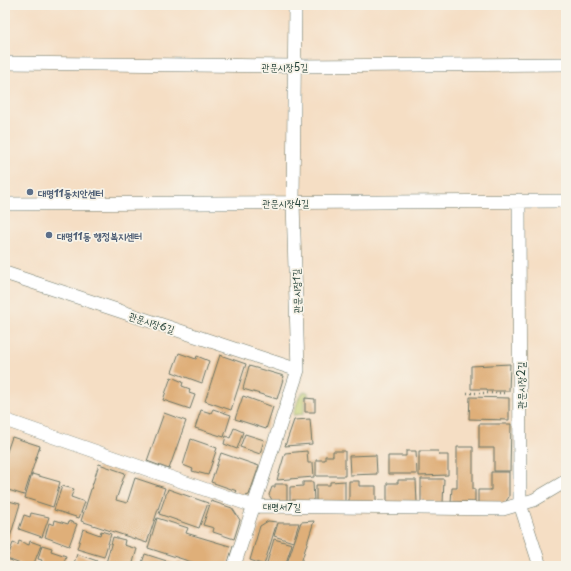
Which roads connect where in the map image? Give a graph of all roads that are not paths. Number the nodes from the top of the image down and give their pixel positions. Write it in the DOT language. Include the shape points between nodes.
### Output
graph roads {
  1 [pos="295,5"];
  2 [pos="5,63"];
  3 [pos="566,64"];
  4 [pos="294,66"];
  5 [pos="519,200"];
  6 [pos="566,201"];
  7 [pos="293,202"];
  8 [pos="5,204"];
  9 [pos="5,273"];
  10 [pos="298,370"];
  11 [pos="5,420"];
  12 [pos="566,481"];
  13 [pos="520,504"];
  14 [pos="253,506"];
  15 [pos="234,566"];
  16 [pos="540,566"];
  1 -- 4 [label="street, 관문시장1길"];
  2 -- 4 [label="street, 관문시장5길"];
  3 -- 4 [label="street, 관문시장5길"];
  4 -- 7 [label="street, 관문시장1길"];
  5 -- 6 [label="street, 관문시장4길"];
  5 -- 7 [label="street, 관문시장4길"];
  5 -- 13 [label="street, 관문시장2길"];
  7 -- 8 [label="street, 관문시장4길"];
  7 -- 10 [label="street, 관문시장1길"];
  9 -- 10 [label="street, 관문시장6길"];
  10 -- 14 [label="street, 관문시장1길"];
  11 -- 14 [label="street, 대명서7길"];
  12 -- 13 [label="street, 대명서7길" via="534,500"];
  13 -- 14 [label="street, 대명서7길" via="503,509"];
  13 -- 16 [label="street, 관문시장2길"];
  14 -- 15 [label="street, 관문시장1길"];
}
